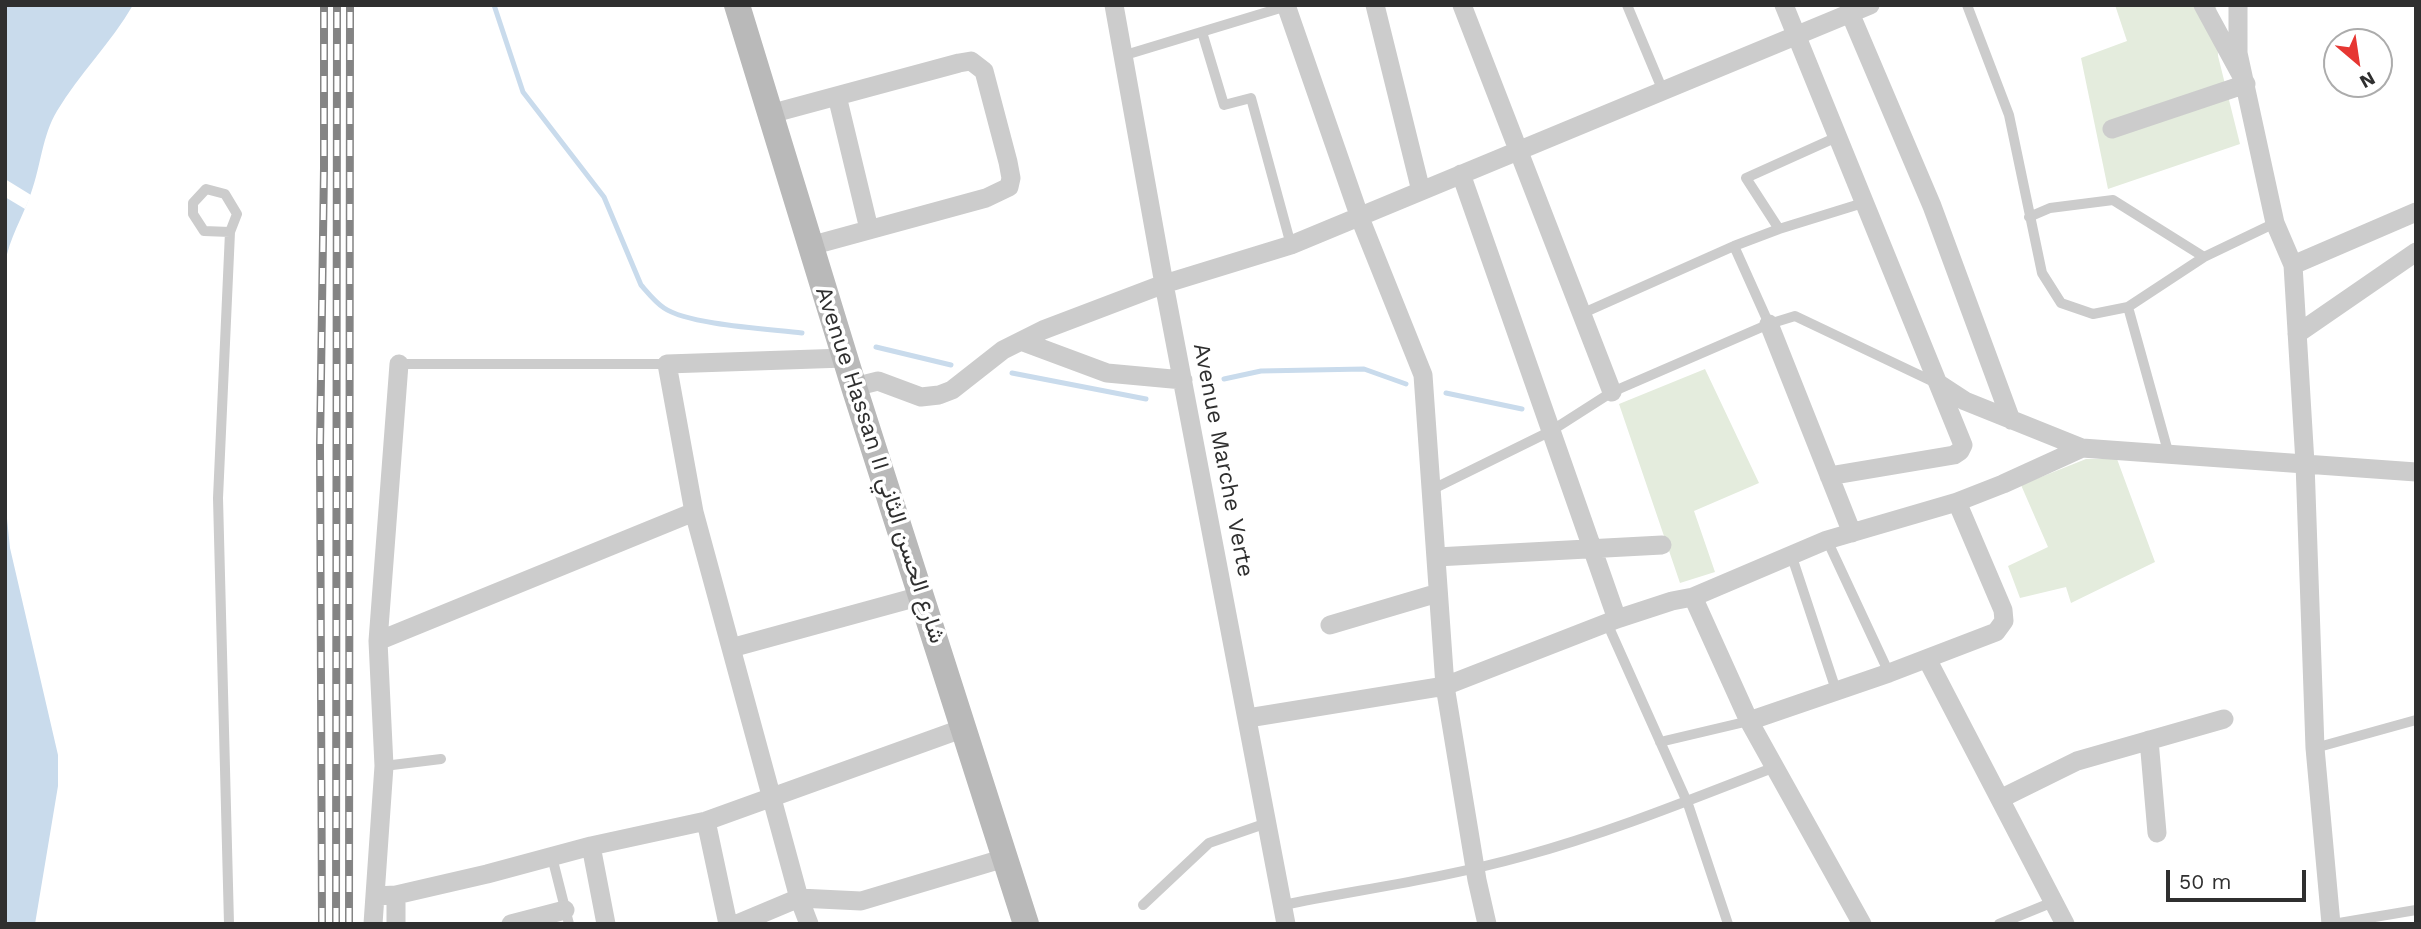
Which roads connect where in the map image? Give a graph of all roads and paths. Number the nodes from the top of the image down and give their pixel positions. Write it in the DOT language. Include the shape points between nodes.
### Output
graph roads {
  1 [pos="737,5"];
  2 [pos="1114,5"];
  3 [pos="1375,5"];
  4 [pos="1627,5"];
  5 [pos="1784,5"];
  6 [pos="1870,5"];
  7 [pos="1967,5"];
  8 [pos="2203,5"];
  9 [pos="2238,5"];
  10 [pos="1286,6"];
  11 [pos="1466,7"];
  12 [pos="1850,13"];
  13 [pos="1202,32"];
  14 [pos="1797,34"];
  15 [pos="1122,56"];
  16 [pos="2246,85"];
  17 [pos="1663,91"];
  18 [pos="837,96"];
  19 [pos="770,114"];
  20 [pos="2112,129"];
  21 [pos="1837,137"];
  22 [pos="1518,152"];
  23 [pos="1461,174"];
  24 [pos="1421,191"];
  25 [pos="1863,203"];
  26 [pos="2416,212"];
  27 [pos="2029,217"];
  28 [pos="1360,218"];
  29 [pos="2274,223"];
  30 [pos="869,229"];
  31 [pos="1779,229"];
  32 [pos="230,232"];
  33 [pos="1291,245"];
  34 [pos="810,246"];
  35 [pos="1734,246"];
  36 [pos="2416,252"];
  37 [pos="2204,257"];
  38 [pos="2293,265"];
  39 [pos="1164,284"];
  40 [pos="2128,307"];
  41 [pos="1581,314"];
  42 [pos="1769,324"];
  43 [pos="2297,334"];
  44 [pos="1021,341"];
  45 [pos="845,358"];
  46 [pos="667,363"];
  47 [pos="399,364"];
  48 [pos="1183,380"];
  49 [pos="1940,384"];
  50 [pos="854,387"];
  51 [pos="1612,392"];
  52 [pos="2011,420"];
  53 [pos="1551,432"];
  54 [pos="2082,448"];
  55 [pos="2169,456"];
  56 [pos="2305,463"];
  57 [pos="2416,472"];
  58 [pos="1829,476"];
  59 [pos="1431,490"];
  60 [pos="1957,502"];
  61 [pos="694,512"];
  62 [pos="1852,533"];
  63 [pos="1827,540"];
  64 [pos="1662,545"];
  65 [pos="1592,550"];
  66 [pos="1791,554"];
  67 [pos="1436,557"];
  68 [pos="1438,593"];
  69 [pos="921,596"];
  70 [pos="1693,597"];
  71 [pos="1612,621"];
  72 [pos="1330,625"];
  73 [pos="378,641"];
  74 [pos="731,648"];
  75 [pos="1927,659"];
  76 [pos="1889,673"];
  77 [pos="1445,686"];
  78 [pos="1836,690"];
  79 [pos="1248,718"];
  80 [pos="2224,719"];
  81 [pos="2416,720"];
  82 [pos="1749,721"];
  83 [pos="964,728"];
  84 [pos="2149,740"];
  85 [pos="1660,742"];
  86 [pos="2315,748"];
  87 [pos="441,759"];
  88 [pos="384,766"];
  89 [pos="1775,767"];
  90 [pos="772,798"];
  91 [pos="2000,799"];
  92 [pos="1687,801"];
  93 [pos="706,821"];
  94 [pos="1267,823"];
  95 [pos="2157,833"];
  96 [pos="591,846"];
  97 [pos="552,857"];
  98 [pos="1005,858"];
  99 [pos="1475,868"];
  100 [pos="396,895"];
  101 [pos="375,896"];
  102 [pos="799,898"];
  103 [pos="2053,902"];
  104 [pos="1143,905"];
  105 [pos="2416,910"];
  106 [pos="1284,914"];
  107 [pos="567,917"];
  108 [pos="229,924"];
  109 [pos="373,924"];
  110 [pos="396,924"];
  111 [pos="511,924"];
  112 [pos="606,924"];
  113 [pos="728,924"];
  114 [pos="737,924"];
  115 [pos="809,924"];
  116 [pos="1026,924"];
  117 [pos="1487,924"];
  118 [pos="1728,924"];
  119 [pos="1862,924"];
  120 [pos="1999,924"];
  121 [pos="2065,924"];
  122 [pos="2332,924"];
  1 -- 19 [label="street, Avenue Hassan II شارع الحسن الثاني"];
  2 -- 15 [label="street, Avenue Marche Verte"];
  3 -- 24 [label="street"];
  4 -- 17 [label="lane"];
  5 -- 14 [label="street"];
  6 -- 12 [label="street"];
  7 -- 27 [label="lane" via="2009,115"];
  8 -- 16 [label="street"];
  9 -- 16 [label="street" via="2238,53"];
  10 -- 13 [label="lane"];
  10 -- 28 [label="street"];
  11 -- 22 [label="street"];
  12 -- 14 [label="street"];
  12 -- 52 [label="street" via="1932,206"];
  13 -- 15 [label="lane"];
  13 -- 33 [label="lane" via="1224,105 1251,98"];
  14 -- 17 [label="street"];
  14 -- 21 [label="street"];
  15 -- 39 [label="street, Avenue Marche Verte"];
  16 -- 20 [label="street"];
  16 -- 29 [label="street"];
  17 -- 22 [label="street"];
  18 -- 19 [label="street"];
  18 -- 30 [label="street"];
  18 -- 30 [label="street" via="971,61 984,71 1008,162 1011,178 1003,192"];
  19 -- 34 [label="street, Avenue Hassan II شارع الحسن الثاني"];
  21 -- 25 [label="street"];
  21 -- 31 [label="lane" via="1746,178"];
  22 -- 23 [label="street"];
  22 -- 41 [label="street"];
  23 -- 24 [label="street"];
  23 -- 53 [label="street"];
  24 -- 28 [label="street"];
  25 -- 31 [label="lane"];
  25 -- 49 [label="street"];
  26 -- 38 [label="street"];
  27 -- 37 [label="lane" via="2050,208 2113,200"];
  27 -- 40 [label="lane" via="2042,273 2061,303 2093,314"];
  28 -- 33 [label="street"];
  28 -- 59 [label="street" via="1423,375"];
  29 -- 37 [label="lane"];
  29 -- 38 [label="street"];
  30 -- 34 [label="street"];
  31 -- 35 [label="lane"];
  32 -- 32 [label="lane" via="237,214 225,194 206,189 193,202 193,214 205,231"];
  32 -- 108 [label="lane" via="218,498"];
  33 -- 39 [label="street"];
  34 -- 45 [label="street, Avenue Hassan II شارع الحسن الثاني"];
  35 -- 41 [label="lane"];
  35 -- 42 [label="lane"];
  36 -- 43 [label="street"];
  37 -- 40 [label="lane"];
  38 -- 43 [label="street"];
  39 -- 44 [label="street"];
  39 -- 48 [label="street, Avenue Marche Verte"];
  40 -- 55 [label="lane"];
  41 -- 51 [label="street"];
  42 -- 49 [label="lane" via="1795,316"];
  42 -- 51 [label="lane"];
  42 -- 58 [label="street"];
  43 -- 56 [label="street"];
  44 -- 48 [label="street" via="1107,373"];
  44 -- 50 [label="street" via="964,383 939,395 921,397 877,381"];
  45 -- 46 [label="street"];
  45 -- 50 [label="street, Avenue Hassan II شارع الحسن الثاني"];
  46 -- 47 [label="lane"];
  46 -- 61 [label="street"];
  47 -- 73 [label="street"];
  48 -- 79 [label="street, Avenue Marche Verte"];
  49 -- 52 [label="street" via="1965,401"];
  49 -- 58 [label="street" via="1963,445 1960,451"];
  50 -- 69 [label="street, Avenue Hassan II شارع الحسن الثاني"];
  51 -- 53 [label="lane"];
  52 -- 54 [label="street"];
  53 -- 59 [label="lane"];
  53 -- 65 [label="street"];
  54 -- 55 [label="street"];
  54 -- 60 [label="street"];
  55 -- 56 [label="street"];
  56 -- 57 [label="street"];
  56 -- 86 [label="street"];
  58 -- 62 [label="street"];
  59 -- 67 [label="street"];
  60 -- 62 [label="street"];
  60 -- 75 [label="street" via="2004,621 1996,632"];
  61 -- 73 [label="street"];
  61 -- 74 [label="street"];
  62 -- 63 [label="street"];
  63 -- 66 [label="street"];
  63 -- 76 [label="lane"];
  64 -- 65 [label="street"];
  65 -- 67 [label="street"];
  65 -- 71 [label="street"];
  66 -- 70 [label="street"];
  66 -- 78 [label="lane"];
  67 -- 68 [label="street"];
  68 -- 72 [label="street"];
  68 -- 77 [label="street"];
  69 -- 74 [label="street"];
  69 -- 83 [label="street, Avenue Hassan II شارع الحسن الثاني"];
  70 -- 71 [label="street"];
  70 -- 82 [label="street"];
  71 -- 77 [label="street"];
  71 -- 85 [label="lane"];
  73 -- 88 [label="street"];
  74 -- 90 [label="street"];
  75 -- 76 [label="street"];
  75 -- 91 [label="street"];
  76 -- 78 [label="street"];
  77 -- 79 [label="street"];
  77 -- 99 [label="street"];
  78 -- 82 [label="street"];
  79 -- 94 [label="street, Avenue Marche Verte"];
  80 -- 84 [label="street"];
  81 -- 86 [label="lane"];
  82 -- 85 [label="lane"];
  82 -- 89 [label="street"];
  83 -- 90 [label="street"];
  83 -- 98 [label="street, Avenue Hassan II شارع الحسن الثاني"];
  84 -- 91 [label="street" via="2077,761"];
  84 -- 95 [label="street"];
  85 -- 92 [label="lane"];
  86 -- 122 [label="street"];
  87 -- 88 [label="lane"];
  88 -- 101 [label="street"];
  89 -- 92 [label="lane"];
  89 -- 119 [label="street"];
  90 -- 93 [label="street"];
  90 -- 102 [label="street"];
  91 -- 103 [label="street"];
  92 -- 99 [label="lane"];
  92 -- 118 [label="lane"];
  93 -- 96 [label="street"];
  93 -- 113 [label="street"];
  94 -- 104 [label="lane" via="1209,843"];
  94 -- 106 [label="street, Avenue Marche Verte"];
  96 -- 97 [label="street"];
  96 -- 112 [label="street"];
  97 -- 100 [label="street"];
  97 -- 107 [label="lane"];
  98 -- 102 [label="street" via="861,901"];
  98 -- 116 [label="street, Avenue Hassan II شارع الحسن الثاني"];
  99 -- 106 [label="lane"];
  99 -- 117 [label="street"];
  100 -- 101 [label="street"];
  100 -- 110 [label="street"];
  101 -- 109 [label="street"];
  102 -- 114 [label="street"];
  102 -- 115 [label="street"];
  103 -- 120 [label="lane"];
  103 -- 121 [label="street"];
  105 -- 122 [label="lane"];
  107 -- 111 [label="street"];
}
